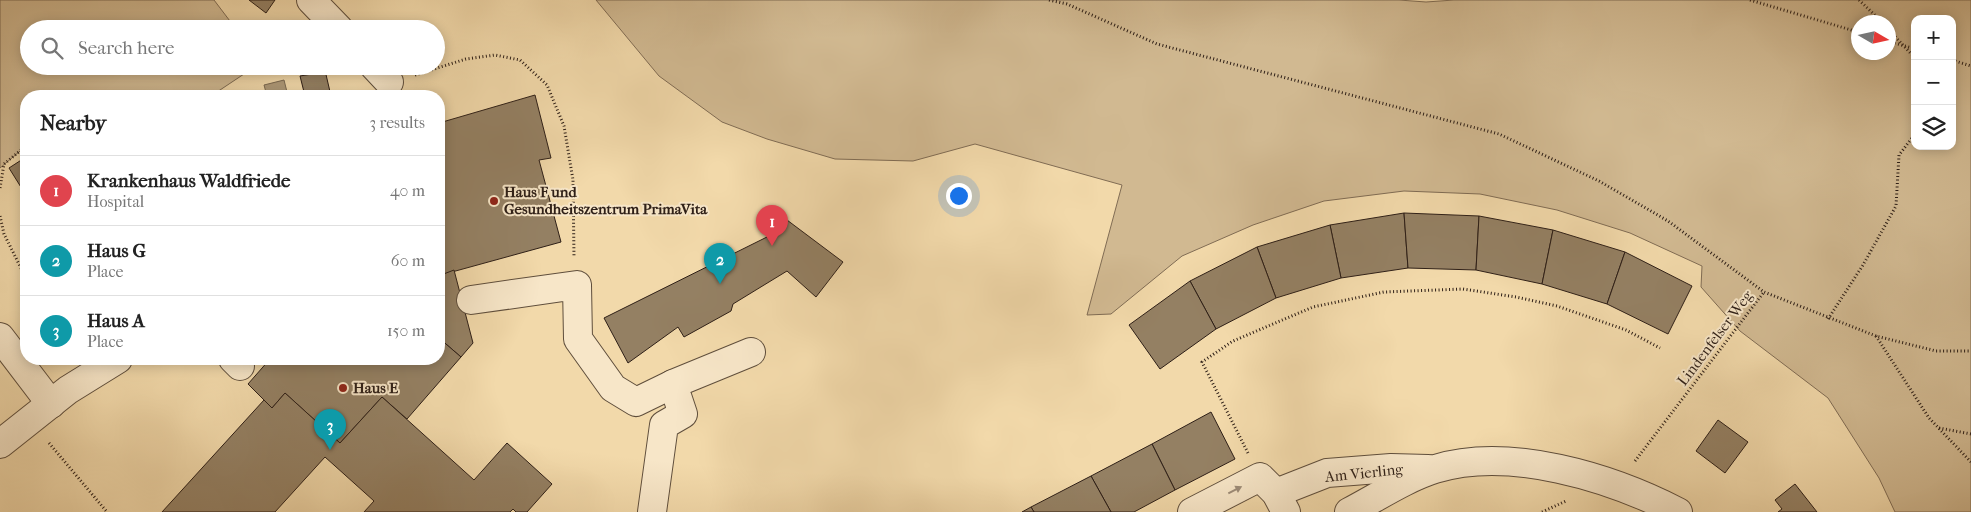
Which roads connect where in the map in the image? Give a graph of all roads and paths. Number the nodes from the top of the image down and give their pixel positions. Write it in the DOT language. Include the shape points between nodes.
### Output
graph roads {
  1 [pos="311,0"];
  2 [pos="1049,0"];
  3 [pos="1750,0"];
  4 [pos="1859,0"];
  5 [pos="1875,15"];
  6 [pos="330,20"];
  7 [pos="1851,30"];
  8 [pos="1896,37"];
  9 [pos="1896,43"];
  10 [pos="1905,46"];
  11 [pos="1911,48"];
  12 [pos="1911,53"];
  13 [pos="1956,61"];
  14 [pos="1971,66"];
  15 [pos="445,67"];
  16 [pos="1911,139"];
  17 [pos="20,151"];
  18 [pos="0,188"];
  19 [pos="0,216"];
  20 [pos="20,266"];
  21 [pos="576,285"];
  22 [pos="1764,292"];
  23 [pos="472,300"];
  24 [pos="1828,318"];
  25 [pos="1876,336"];
  26 [pos="0,337"];
  27 [pos="1660,348"];
  28 [pos="1971,351"];
  29 [pos="751,352"];
  30 [pos="20,363"];
  31 [pos="21,365"];
  32 [pos="108,365"];
  33 [pos="673,384"];
  34 [pos="51,404"];
  35 [pos="29,420"];
  36 [pos="1938,428"];
  37 [pos="1971,434"];
  38 [pos="0,444"];
  39 [pos="1971,462"];
  40 [pos="1434,469"];
  41 [pos="1606,482"];
  42 [pos="1274,494"];
  43 [pos="1638,504"];
  44 [pos="107,512"];
  45 [pos="652,512"];
  46 [pos="1192,512"];
  47 [pos="1349,512"];
  48 [pos="1542,512"];
  49 [pos="1678,512"];
  1 -- 6 [label="street"];
  2 -- 22 [label="path" via="1067,4 1157,44 1499,134 1599,181 1668,221"];
  3 -- 7 [label="path"];
  4 -- 5 [label="path"];
  8 -- 10 [label="path"];
  9 -- 10 [label="path"];
  10 -- 11 [label="path"];
  10 -- 12 [label="path"];
  13 -- 14 [label="path"];
  15 -- 21 [label="path" via="466,59 495,55 520,60 547,85 564,126 573,180"];
  16 -- 24 [label="path" via="1899,155 1896,206"];
  17 -- 18 [label="path" via="4,164"];
  19 -- 20 [label="path" via="4,234"];
  21 -- 23 [label="street"];
  21 -- 33 [label="street" via="578,339 613,388 636,402"];
  22 -- 24 [label="path, Lindenfelser Weg"];
  22 -- 41 [label="path, Lindenfelser Weg" via="1628,470"];
  24 -- 25 [label="path, Lindenfelser Weg"];
  25 -- 28 [label="path, Lindenfelser Weg" via="1936,351"];
  25 -- 36 [label="path"];
  26 -- 30 [label="street"];
  27 -- 42 [label="path" via="1626,330 1557,306 1472,290 1384,292 1313,307 1232,340 1202,362"];
  29 -- 33 [label="street"];
  31 -- 34 [label="street"];
  32 -- 34 [label="street"];
  33 -- 45 [label="street" via="683,414 664,425"];
  34 -- 35 [label="street"];
  35 -- 38 [label="street"];
  35 -- 44 [label="path"];
  36 -- 37 [label="path"];
  36 -- 39 [label="path"];
  40 -- 41 [label="street, Am Vierling" via="1490,460 1515,461"];
  40 -- 42 [label="street, Am Vierling" via="1391,468 1327,473"];
  40 -- 47 [label="street, Am Vierling"];
  41 -- 43 [label="street, Am Vierling"];
  41 -- 48 [label="path, Lindenfelser Weg"];
  46 -- 42 [label="street, Am Vierling, one-way"];
  43 -- 49 [label="street, Am Vierling"];
}
